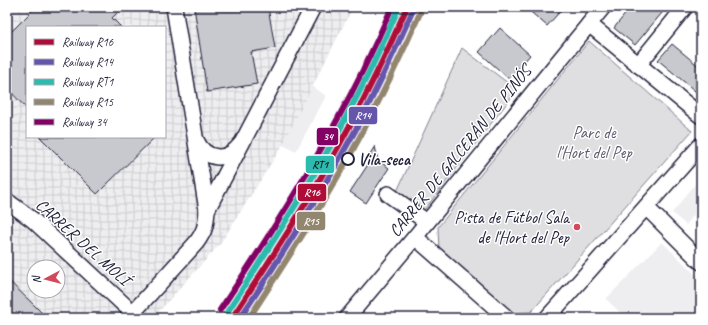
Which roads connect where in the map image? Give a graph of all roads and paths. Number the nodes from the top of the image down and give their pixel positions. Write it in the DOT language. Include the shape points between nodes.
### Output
graph roads {
  1 [pos="174,7"];
  2 [pos="313,7"];
  3 [pos="603,7"];
  4 [pos="686,7"];
  5 [pos="589,24"];
  6 [pos="638,65"];
  7 [pos="701,116"];
  8 [pos="195,138"];
  9 [pos="243,141"];
  10 [pos="701,145"];
  11 [pos="388,194"];
  12 [pos="7,201"];
  13 [pos="646,207"];
  14 [pos="207,210"];
  15 [pos="427,222"];
  16 [pos="415,237"];
  17 [pos="701,262"];
  18 [pos="130,315"];
  19 [pos="347,318"];
  20 [pos="507,318"];
  21 [pos="547,318"];
  1 -- 8 [label="street"];
  2 -- 9 [label="street"];
  3 -- 5 [label="street, CARRER DE GALCERÁN DE PINÓS"];
  4 -- 6 [label="street"];
  5 -- 6 [label="street"];
  5 -- 15 [label="street, CARRER DE GALCERÁN DE PINÓS"];
  6 -- 7 [label="street"];
  8 -- 9 [label="street" via="202,151 216,157 231,154"];
  8 -- 14 [label="street"];
  9 -- 14 [label="street"];
  10 -- 13 [label="street"];
  11 -- 15 [label="street"];
  12 -- 18 [label="street, CARRER DEL MOLÍ" via="33,220"];
  13 -- 17 [label="street"];
  13 -- 21 [label="street"];
  14 -- 18 [label="street" via="203,234"];
  15 -- 16 [label="street, CARRER DE GALCERÁN DE PINÓS"];
  16 -- 19 [label="street, CARRER DE GALCERÁN DE PINÓS"];
  16 -- 20 [label="street"];
}
